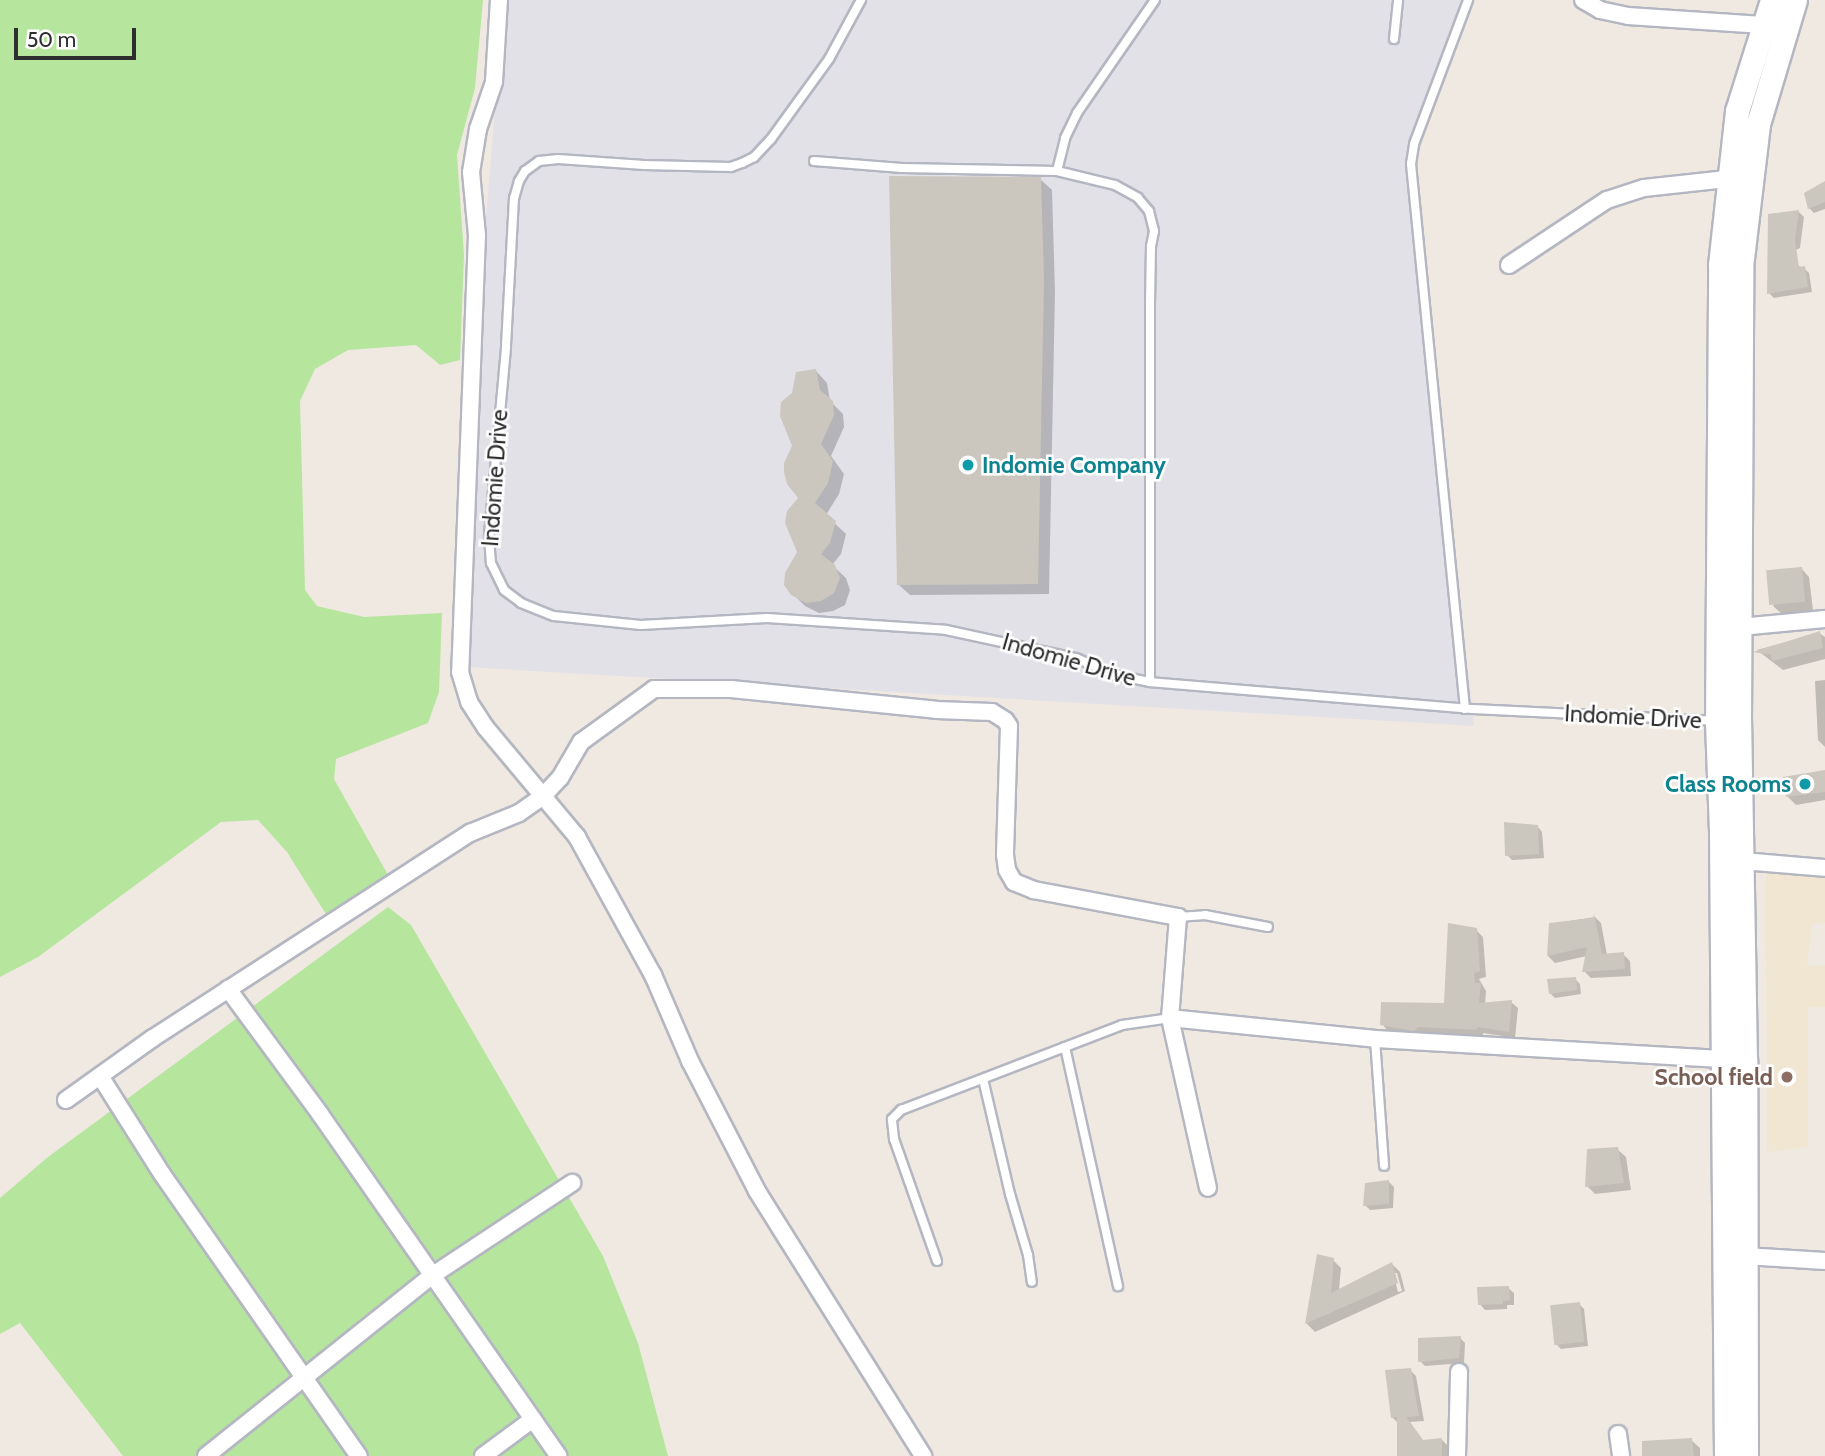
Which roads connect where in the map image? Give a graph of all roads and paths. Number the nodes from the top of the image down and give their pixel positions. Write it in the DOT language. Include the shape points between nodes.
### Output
graph roads {
  1 [pos="499,0"];
  2 [pos="861,0"];
  3 [pos="1155,0"];
  4 [pos="1398,0"];
  5 [pos="1468,0"];
  6 [pos="1583,0"];
  7 [pos="1772,0"];
  8 [pos="1796,0"];
  9 [pos="1763,25"];
  10 [pos="1394,39"];
  11 [pos="814,161"];
  12 [pos="1058,171"];
  13 [pos="1727,179"];
  14 [pos="1509,265"];
  15 [pos="1825,619"];
  16 [pos="1740,627"];
  17 [pos="1150,682"];
  18 [pos="1465,709"];
  19 [pos="1728,721"];
  20 [pos="542,796"];
  21 [pos="1742,861"];
  22 [pos="1825,868"];
  23 [pos="1178,917"];
  24 [pos="1268,927"];
  25 [pos="228,989"];
  26 [pos="1170,1018"];
  27 [pos="1375,1039"];
  28 [pos="1065,1047"];
  29 [pos="1721,1059"];
  30 [pos="100,1076"];
  31 [pos="983,1079"];
  32 [pos="66,1100"];
  33 [pos="1384,1166"];
  34 [pos="572,1183"];
  35 [pos="1208,1188"];
  36 [pos="1745,1256"];
  37 [pos="937,1261"];
  38 [pos="1825,1261"];
  39 [pos="433,1275"];
  40 [pos="1032,1282"];
  41 [pos="1118,1286"];
  42 [pos="1459,1372"];
  43 [pos="304,1377"];
  44 [pos="533,1419"];
  45 [pos="1618,1434"];
  46 [pos="917,1453"];
  47 [pos="206,1456"];
  48 [pos="359,1456"];
  49 [pos="483,1456"];
  50 [pos="558,1456"];
  51 [pos="1457,1456"];
  52 [pos="1621,1456"];
  53 [pos="1726,1456"];
  54 [pos="1746,1456"];
  1 -- 20 [label="street" via="494,82 478,129 471,172 477,234 460,672 469,702"];
  2 -- 17 [label="lane, Indomie Drive" via="829,59 754,157 731,167 558,159 539,161 525,171 514,198 489,536 496,578 521,603 554,616 641,625 767,618 946,630 1076,658 1112,674"];
  3 -- 12 [label="lane" via="1077,113 1065,138"];
  4 -- 10 [label="lane"];
  5 -- 18 [label="lane" via="1413,144 1411,164"];
  6 -- 9 [label="street" via="1600,10 1628,16"];
  7 -- 9 [label="main road"];
  8 -- 16 [label="main road" via="1758,124 1741,267"];
  9 -- 13 [label="main road" via="1737,111"];
  11 -- 12 [label="lane, Indomie Drive" via="915,169"];
  12 -- 17 [label="lane, Indomie Drive" via="1115,185 1138,198 1149,211 1154,231"];
  13 -- 14 [label="street" via="1644,188 1607,200"];
  13 -- 19 [label="main road" via="1720,265"];
  15 -- 16 [label="street"];
  16 -- 19 [label="main road"];
  17 -- 18 [label="lane, Indomie Drive"];
  18 -- 19 [label="lane, Indomie Drive"];
  19 -- 21 [label="main road"];
  19 -- 29 [label="main road" via="1721,831"];
  20 -- 23 [label="street" via="560,778 581,742 654,688 732,689 999,713 1009,726 1005,855 1014,882 1034,890"];
  20 -- 25 [label="street" via="519,813 470,833"];
  20 -- 46 [label="street" via="577,837 653,975 690,1061 757,1191"];
  21 -- 22 [label="street"];
  21 -- 36 [label="main road"];
  23 -- 24 [label="lane" via="1205,915"];
  23 -- 26 [label="street"];
  25 -- 30 [label="street"];
  25 -- 39 [label="street"];
  26 -- 27 [label="street"];
  26 -- 28 [label="lane" via="1127,1023"];
  26 -- 35 [label="street"];
  27 -- 29 [label="street"];
  27 -- 33 [label="lane"];
  28 -- 31 [label="lane"];
  28 -- 41 [label="lane"];
  29 -- 53 [label="main road"];
  30 -- 32 [label="street"];
  30 -- 43 [label="street" via="162,1174"];
  31 -- 37 [label="lane" via="901,1110 892,1119 894,1139"];
  31 -- 40 [label="lane"];
  34 -- 39 [label="street"];
  36 -- 38 [label="street"];
  36 -- 54 [label="main road"];
  39 -- 43 [label="street"];
  39 -- 44 [label="street"];
  42 -- 51 [label="street"];
  43 -- 47 [label="street"];
  43 -- 48 [label="street"];
  44 -- 49 [label="street"];
  44 -- 50 [label="street"];
  45 -- 52 [label="street"];
}
